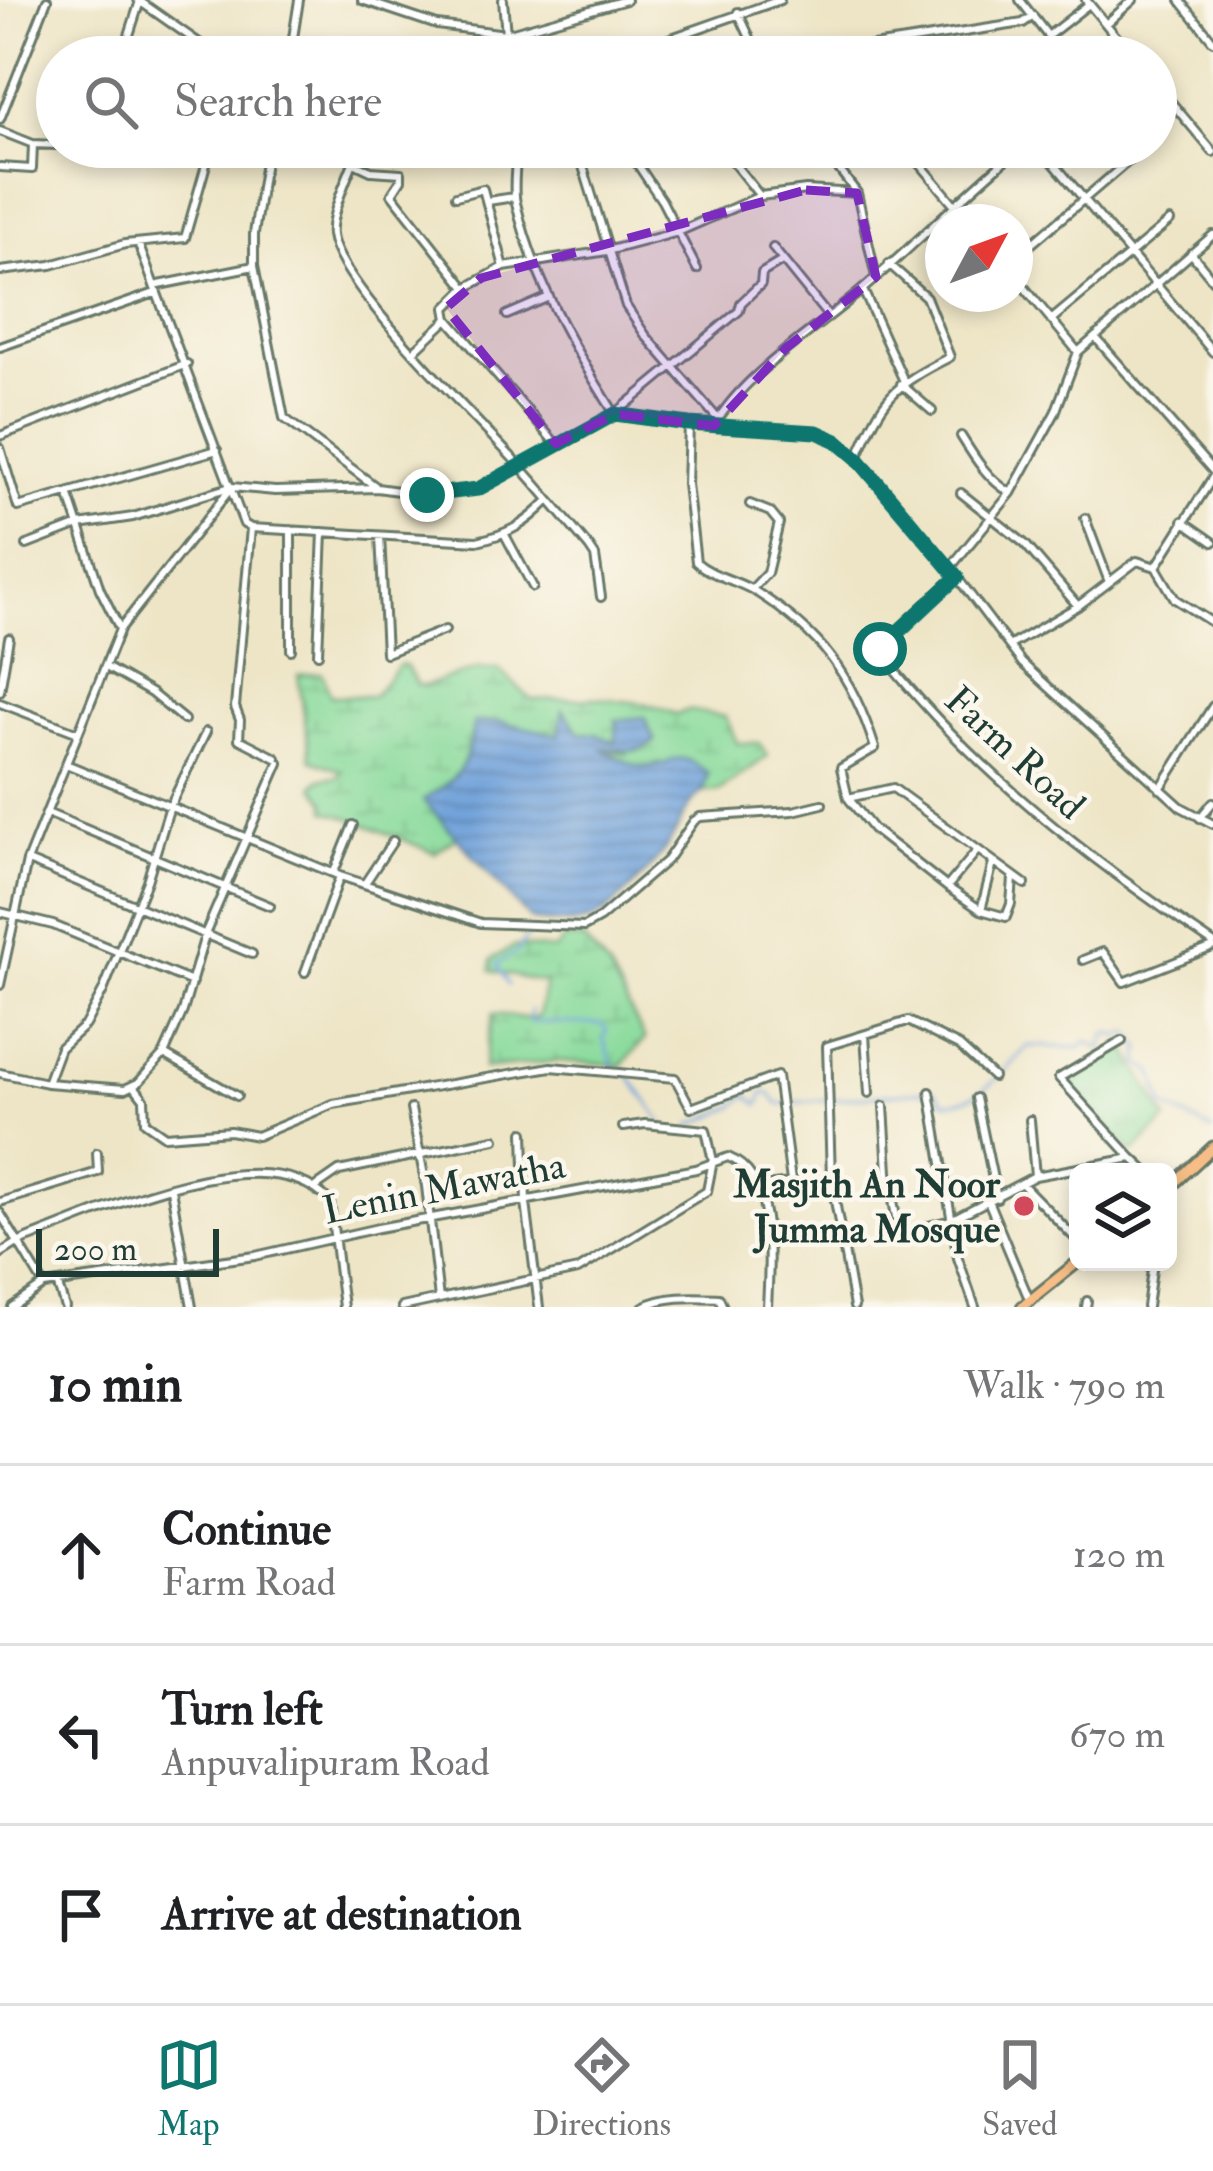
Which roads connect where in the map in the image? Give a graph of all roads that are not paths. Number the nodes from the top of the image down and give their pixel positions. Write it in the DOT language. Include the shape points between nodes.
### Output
graph roads {
  1 [pos="47,0"];
  2 [pos="298,0"];
  3 [pos="362,0"];
  4 [pos="503,0"];
  5 [pos="626,0"];
  6 [pos="780,0"];
  7 [pos="1020,0"];
  8 [pos="1133,0"];
  9 [pos="1180,0"];
  10 [pos="139,2"];
  11 [pos="1088,2"];
  12 [pos="739,12"];
  13 [pos="1033,16"];
  14 [pos="1106,24"];
  15 [pos="506,34"];
  16 [pos="128,36"];
  17 [pos="188,36"];
  18 [pos="293,36"];
  19 [pos="674,36"];
  20 [pos="750,36"];
  21 [pos="938,36"];
  22 [pos="1116,36"];
  23 [pos="1213,41"];
  24 [pos="1177,109"];
  25 [pos="0,119"];
  26 [pos="0,131"];
  27 [pos="34,144"];
  28 [pos="1213,152"];
  29 [pos="0,167"];
  30 [pos="206,168"];
  31 [pos="264,168"];
  32 [pos="351,168"];
  33 [pos="364,168"];
  34 [pos="517,168"];
  35 [pos="583,168"];
  36 [pos="640,168"];
  37 [pos="738,168"];
  38 [pos="837,168"];
  39 [pos="924,168"];
  40 [pos="995,168"];
  41 [pos="1059,168"];
  42 [pos="1119,168"];
  43 [pos="857,193"];
  44 [pos="456,196"];
  45 [pos="760,196"];
  46 [pos="514,197"];
  47 [pos="1084,197"];
  48 [pos="487,202"];
  49 [pos="953,202"];
  50 [pos="1169,221"];
  51 [pos="678,232"];
  52 [pos="1213,235"];
  53 [pos="1033,242"];
  54 [pos="139,243"];
  55 [pos="773,248"];
  56 [pos="607,250"];
  57 [pos="1132,253"];
  58 [pos="1191,254"];
  59 [pos="782,261"];
  60 [pos="536,262"];
  61 [pos="889,264"];
  62 [pos="254,266"];
  63 [pos="504,267"];
  64 [pos="698,269"];
  65 [pos="0,271"];
  66 [pos="876,277"];
  67 [pos="1213,280"];
  68 [pos="1157,282"];
  69 [pos="466,287"];
  70 [pos="155,289"];
  71 [pos="862,290"];
  72 [pos="549,297"];
  73 [pos="1033,298"];
  74 [pos="507,315"];
  75 [pos="828,316"];
  76 [pos="448,319"];
  77 [pos="1052,320"];
  78 [pos="1095,337"];
  79 [pos="0,347"];
  80 [pos="413,352"];
  81 [pos="1078,352"];
  82 [pos="1213,352"];
  83 [pos="187,364"];
  84 [pos="670,365"];
  85 [pos="902,382"];
  86 [pos="932,411"];
  87 [pos="615,414"];
  88 [pos="716,422"];
  89 [pos="689,424"];
  90 [pos="0,436"];
  91 [pos="961,436"];
  92 [pos="556,444"];
  93 [pos="0,448"];
  94 [pos="217,450"];
  95 [pos="857,458"];
  96 [pos="520,466"];
  97 [pos="1213,474"];
  98 [pos="232,487"];
  99 [pos="377,488"];
  100 [pos="1203,492"];
  101 [pos="961,493"];
  102 [pos="1011,493"];
  103 [pos="68,494"];
  104 [pos="1213,498"];
  105 [pos="549,500"];
  106 [pos="750,504"];
  107 [pos="994,517"];
  108 [pos="1085,518"];
  109 [pos="1183,521"];
  110 [pos="79,525"];
  111 [pos="251,528"];
  112 [pos="292,530"];
  113 [pos="323,532"];
  114 [pos="505,535"];
  115 [pos="380,536"];
  116 [pos="1213,542"];
  117 [pos="27,545"];
  118 [pos="1156,567"];
  119 [pos="950,568"];
  120 [pos="957,577"];
  121 [pos="1109,582"];
  122 [pos="532,587"];
  123 [pos="752,589"];
  124 [pos="602,597"];
  125 [pos="1078,606"];
  126 [pos="1213,623"];
  127 [pos="120,629"];
  128 [pos="445,630"];
  129 [pos="9,638"];
  130 [pos="1009,646"];
  131 [pos="291,650"];
  132 [pos="318,655"];
  133 [pos="106,668"];
  134 [pos="0,688"];
  135 [pos="0,703"];
  136 [pos="1213,706"];
  137 [pos="184,720"];
  138 [pos="206,732"];
  139 [pos="78,733"];
  140 [pos="66,764"];
  141 [pos="1160,789"];
  142 [pos="848,798"];
  143 [pos="1213,802"];
  144 [pos="822,804"];
  145 [pos="170,806"];
  146 [pos="47,813"];
  147 [pos="1200,818"];
  148 [pos="1213,824"];
  149 [pos="353,825"];
  150 [pos="247,836"];
  151 [pos="393,841"];
  152 [pos="976,850"];
  153 [pos="156,856"];
  154 [pos="27,861"];
  155 [pos="993,863"];
  156 [pos="337,875"];
  157 [pos="1013,878"];
  158 [pos="364,884"];
  159 [pos="1025,884"];
  160 [pos="227,885"];
  161 [pos="946,887"];
  162 [pos="136,904"];
  163 [pos="270,906"];
  164 [pos="981,910"];
  165 [pos="0,912"];
  166 [pos="13,913"];
  167 [pos="206,932"];
  168 [pos="1213,945"];
  169 [pos="117,954"];
  170 [pos="252,954"];
  171 [pos="1083,960"];
  172 [pos="305,972"];
  173 [pos="192,982"];
  174 [pos="0,985"];
  175 [pos="865,1035"];
  176 [pos="1122,1041"];
  177 [pos="164,1054"];
  178 [pos="0,1073"];
  179 [pos="993,1077"];
  180 [pos="47,1083"];
  181 [pos="134,1086"];
  182 [pos="930,1092"];
  183 [pos="869,1093"];
  184 [pos="238,1096"];
  185 [pos="976,1098"];
  186 [pos="884,1106"];
  187 [pos="411,1108"];
  188 [pos="1030,1120"];
  189 [pos="623,1126"];
  190 [pos="524,1132"];
  191 [pos="495,1139"];
  192 [pos="1213,1147"];
  193 [pos="98,1154"];
  194 [pos="418,1156"];
  195 [pos="1132,1157"];
  196 [pos="713,1161"];
  197 [pos="1138,1163"];
  198 [pos="1035,1176"];
  199 [pos="831,1178"];
  200 [pos="791,1181"];
  201 [pos="1177,1181"];
  202 [pos="1023,1185"];
  203 [pos="758,1187"];
  204 [pos="315,1188"];
  205 [pos="171,1189"];
  206 [pos="993,1201"];
  207 [pos="0,1202"];
  208 [pos="526,1202"];
  209 [pos="0,1213"];
  210 [pos="430,1220"];
  211 [pos="951,1220"];
  212 [pos="1069,1232"];
  213 [pos="334,1237"];
  214 [pos="20,1243"];
  215 [pos="0,1255"];
  216 [pos="186,1268"];
  217 [pos="1069,1269"];
  218 [pos="1152,1271"];
  219 [pos="533,1280"];
  220 [pos="57,1283"];
  221 [pos="44,1285"];
  222 [pos="439,1299"];
  223 [pos="1026,1305"];
  224 [pos="12,1307"];
  225 [pos="65,1307"];
  226 [pos="192,1307"];
  227 [pos="343,1307"];
  228 [pos="402,1307"];
  229 [pos="539,1307"];
  230 [pos="643,1307"];
  231 [pos="722,1307"];
  232 [pos="766,1307"];
  233 [pos="854,1307"];
  234 [pos="975,1307"];
  235 [pos="1147,1307"];
  1 -- 25 [label="street"];
  2 -- 18 [label="street"];
  3 -- 15 [label="street" via="437,25"];
  4 -- 15 [label="street"];
  5 -- 15 [label="street"];
  6 -- 12 [label="street"];
  7 -- 13 [label="street"];
  8 -- 14 [label="street"];
  9 -- 23 [label="street"];
  10 -- 16 [label="street"];
  10 -- 17 [label="street"];
  11 -- 13 [label="street" via="1048,36"];
  11 -- 14 [label="street"];
  12 -- 19 [label="street"];
  12 -- 20 [label="street"];
  13 -- 21 [label="street"];
  14 -- 22 [label="street"];
  24 -- 28 [label="street"];
  26 -- 27 [label="street"];
  27 -- 29 [label="street" via="32,169"];
  30 -- 54 [label="street" via="189,233"];
  31 -- 62 [label="street"];
  32 -- 80 [label="street" via="332,237 351,276"];
  33 -- 69 [label="street" via="401,172 392,194"];
  34 -- 46 [label="street"];
  35 -- 56 [label="street"];
  36 -- 51 [label="street"];
  37 -- 45 [label="street"];
  38 -- 43 [label="street"];
  39 -- 49 [label="street"];
  40 -- 49 [label="street"];
  41 -- 47 [label="street"];
  42 -- 47 [label="street"];
  43 -- 45 [label="street"];
  43 -- 66 [label="street"];
  44 -- 48 [label="street" via="483,189"];
  45 -- 51 [label="street"];
  46 -- 48 [label="street"];
  46 -- 60 [label="street"];
  47 -- 53 [label="street"];
  47 -- 57 [label="street"];
  48 -- 63 [label="street"];
  49 -- 61 [label="street"];
  50 -- 57 [label="street"];
  51 -- 56 [label="street"];
  51 -- 64 [label="street"];
  52 -- 58 [label="street"];
  54 -- 65 [label="street"];
  54 -- 70 [label="street"];
  55 -- 59 [label="street"];
  56 -- 60 [label="street"];
  56 -- 84 [label="street" via="626,306"];
  57 -- 68 [label="street"];
  57 -- 77 [label="street"];
  58 -- 67 [label="street"];
  58 -- 68 [label="street"];
  59 -- 75 [label="street"];
  59 -- 84 [label="street" via="762,273 739,311"];
  60 -- 63 [label="street"];
  60 -- 72 [label="street"];
  61 -- 66 [label="street"];
  61 -- 85 [label="street" via="926,297 950,357"];
  62 -- 70 [label="street"];
  62 -- 99 [label="street" via="284,418"];
  63 -- 69 [label="street"];
  66 -- 71 [label="street"];
  68 -- 78 [label="street"];
  68 -- 82 [label="street"];
  69 -- 76 [label="street" via="446,308"];
  70 -- 79 [label="street"];
  70 -- 83 [label="street"];
  71 -- 75 [label="street"];
  71 -- 85 [label="street"];
  72 -- 74 [label="street"];
  72 -- 87 [label="street"];
  73 -- 77 [label="street"];
  75 -- 88 [label="street" via="786,347"];
  76 -- 80 [label="street"];
  76 -- 92 [label="street"];
  77 -- 81 [label="street"];
  78 -- 81 [label="street"];
  78 -- 97 [label="street"];
  80 -- 96 [label="street"];
  81 -- 102 [label="street"];
  83 -- 90 [label="street"];
  83 -- 94 [label="street"];
  84 -- 87 [label="street"];
  84 -- 88 [label="street"];
  85 -- 86 [label="street"];
  85 -- 95 [label="street" via="876,414"];
  87 -- 89 [label="street"];
  87 -- 92 [label="street"];
  88 -- 89 [label="street"];
  88 -- 95 [label="street" via="817,432"];
  89 -- 123 [label="street" via="697,562"];
  91 -- 102 [label="street"];
  92 -- 96 [label="street"];
  93 -- 103 [label="street" via="18,507"];
  94 -- 98 [label="street"];
  94 -- 103 [label="street"];
  95 -- 119 [label="street"];
  96 -- 99 [label="street" via="464,492"];
  96 -- 105 [label="street"];
  97 -- 100 [label="street"];
  98 -- 99 [label="street"];
  98 -- 110 [label="street"];
  98 -- 111 [label="street"];
  98 -- 127 [label="street"];
  100 -- 104 [label="street"];
  100 -- 109 [label="street"];
  101 -- 107 [label="street"];
  102 -- 107 [label="street"];
  103 -- 110 [label="street"];
  105 -- 114 [label="street"];
  105 -- 124 [label="street" via="595,556"];
  106 -- 123 [label="street" via="778,523 766,573"];
  107 -- 119 [label="street"];
  107 -- 125 [label="street"];
  108 -- 121 [label="street"];
  109 -- 116 [label="street"];
  109 -- 118 [label="street"];
  110 -- 117 [label="street"];
  110 -- 127 [label="street"];
  111 -- 112 [label="street"];
  111 -- 150 [label="street" via="235,707 239,739 277,760"];
  112 -- 113 [label="street"];
  112 -- 131 [label="street"];
  113 -- 115 [label="street"];
  113 -- 132 [label="street"];
  114 -- 115 [label="street"];
  114 -- 122 [label="street"];
  115 -- 128 [label="street" via="386,653"];
  118 -- 121 [label="street" via="1137,561"];
  118 -- 126 [label="street" via="1175,598"];
  119 -- 120 [label="street"];
  120 -- 130 [label="street"];
  120 -- 168 [label="street, Farm Road" via="882,645 882,655 928,713 1055,831"];
  121 -- 125 [label="street"];
  123 -- 142 [label="street" via="816,637 857,699 875,748 841,768"];
  125 -- 130 [label="street"];
  127 -- 133 [label="street"];
  129 -- 134 [label="street"];
  130 -- 141 [label="street"];
  133 -- 137 [label="street"];
  133 -- 139 [label="street"];
  135 -- 139 [label="street"];
  136 -- 141 [label="street"];
  138 -- 145 [label="street"];
  139 -- 140 [label="street"];
  140 -- 145 [label="street"];
  140 -- 146 [label="street"];
  141 -- 147 [label="street"];
  142 -- 152 [label="street" via="893,788"];
  142 -- 161 [label="street" via="873,829"];
  143 -- 147 [label="street"];
  144 -- 158 [label="street" via="694,821 667,860 584,927 482,923"];
  145 -- 150 [label="street"];
  145 -- 153 [label="street"];
  146 -- 153 [label="street"];
  146 -- 154 [label="street"];
  147 -- 148 [label="street"];
  149 -- 156 [label="street"];
  150 -- 156 [label="street"];
  150 -- 160 [label="street"];
  151 -- 158 [label="street"];
  152 -- 155 [label="street"];
  152 -- 161 [label="street"];
  153 -- 160 [label="street"];
  153 -- 162 [label="street"];
  154 -- 162 [label="street"];
  154 -- 166 [label="street"];
  155 -- 157 [label="street"];
  155 -- 164 [label="street"];
  156 -- 158 [label="street"];
  156 -- 172 [label="street"];
  157 -- 159 [label="street"];
  157 -- 164 [label="street" via="1006,917"];
  160 -- 163 [label="street"];
  160 -- 167 [label="street"];
  161 -- 164 [label="street"];
  162 -- 167 [label="street"];
  162 -- 169 [label="street"];
  165 -- 166 [label="street"];
  166 -- 169 [label="street"];
  166 -- 174 [label="street"];
  167 -- 170 [label="street"];
  167 -- 173 [label="street"];
  168 -- 171 [label="street" via="1124,982 1103,952"];
  169 -- 173 [label="street"];
  169 -- 180 [label="street"];
  173 -- 177 [label="street"];
  175 -- 179 [label="street" via="908,1021 959,1046"];
  175 -- 183 [label="street"];
  175 -- 199 [label="street" via="827,1046"];
  176 -- 195 [label="street" via="1059,1078"];
  177 -- 181 [label="street"];
  177 -- 184 [label="street"];
  178 -- 180 [label="street"];
  180 -- 181 [label="street"];
  181 -- 200 [label="street" via="145,1122 165,1136 256,1136 334,1103 550,1067 675,1078 691,1108 777,1076"];
  182 -- 211 [label="street"];
  185 -- 206 [label="street"];
  186 -- 211 [label="street" via="899,1234"];
  187 -- 194 [label="street"];
  188 -- 198 [label="street"];
  189 -- 196 [label="street" via="706,1130"];
  190 -- 208 [label="street"];
  191 -- 194 [label="street"];
  192 -- 201 [label="main road"];
  193 -- 207 [label="street" via="98,1172"];
  194 -- 204 [label="street" via="339,1171"];
  194 -- 210 [label="street"];
  195 -- 197 [label="street"];
  195 -- 198 [label="street"];
  196 -- 203 [label="street" via="737,1160"];
  196 -- 208 [label="street, Lenin Mawatha"];
  196 -- 219 [label="street" via="704,1194 578,1270"];
  198 -- 202 [label="street"];
  199 -- 200 [label="street"];
  199 -- 233 [label="street"];
  200 -- 203 [label="street"];
  202 -- 206 [label="street"];
  202 -- 212 [label="street"];
  203 -- 232 [label="street"];
  204 -- 205 [label="street" via="261,1172"];
  204 -- 213 [label="street" via="330,1202"];
  205 -- 214 [label="street"];
  205 -- 216 [label="street"];
  206 -- 211 [label="street"];
  206 -- 223 [label="street"];
  208 -- 210 [label="street, Lenin Mawatha"];
  208 -- 219 [label="street"];
  209 -- 214 [label="street"];
  210 -- 213 [label="street, Lenin Mawatha"];
  210 -- 222 [label="street"];
  211 -- 234 [label="street"];
  213 -- 216 [label="street, Lenin Mawatha"];
  213 -- 227 [label="street"];
  214 -- 215 [label="street"];
  214 -- 221 [label="street"];
  216 -- 220 [label="street, Lenin Mawatha"];
  216 -- 226 [label="street"];
  217 -- 223 [label="main road"];
  218 -- 235 [label="street"];
  219 -- 222 [label="street"];
  219 -- 229 [label="street"];
  220 -- 221 [label="street, Lenin Mawatha"];
  220 -- 225 [label="street"];
  221 -- 224 [label="street, Lenin Mawatha"];
  222 -- 228 [label="street"];
  230 -- 231 [label="street" via="719,1298"];
}
